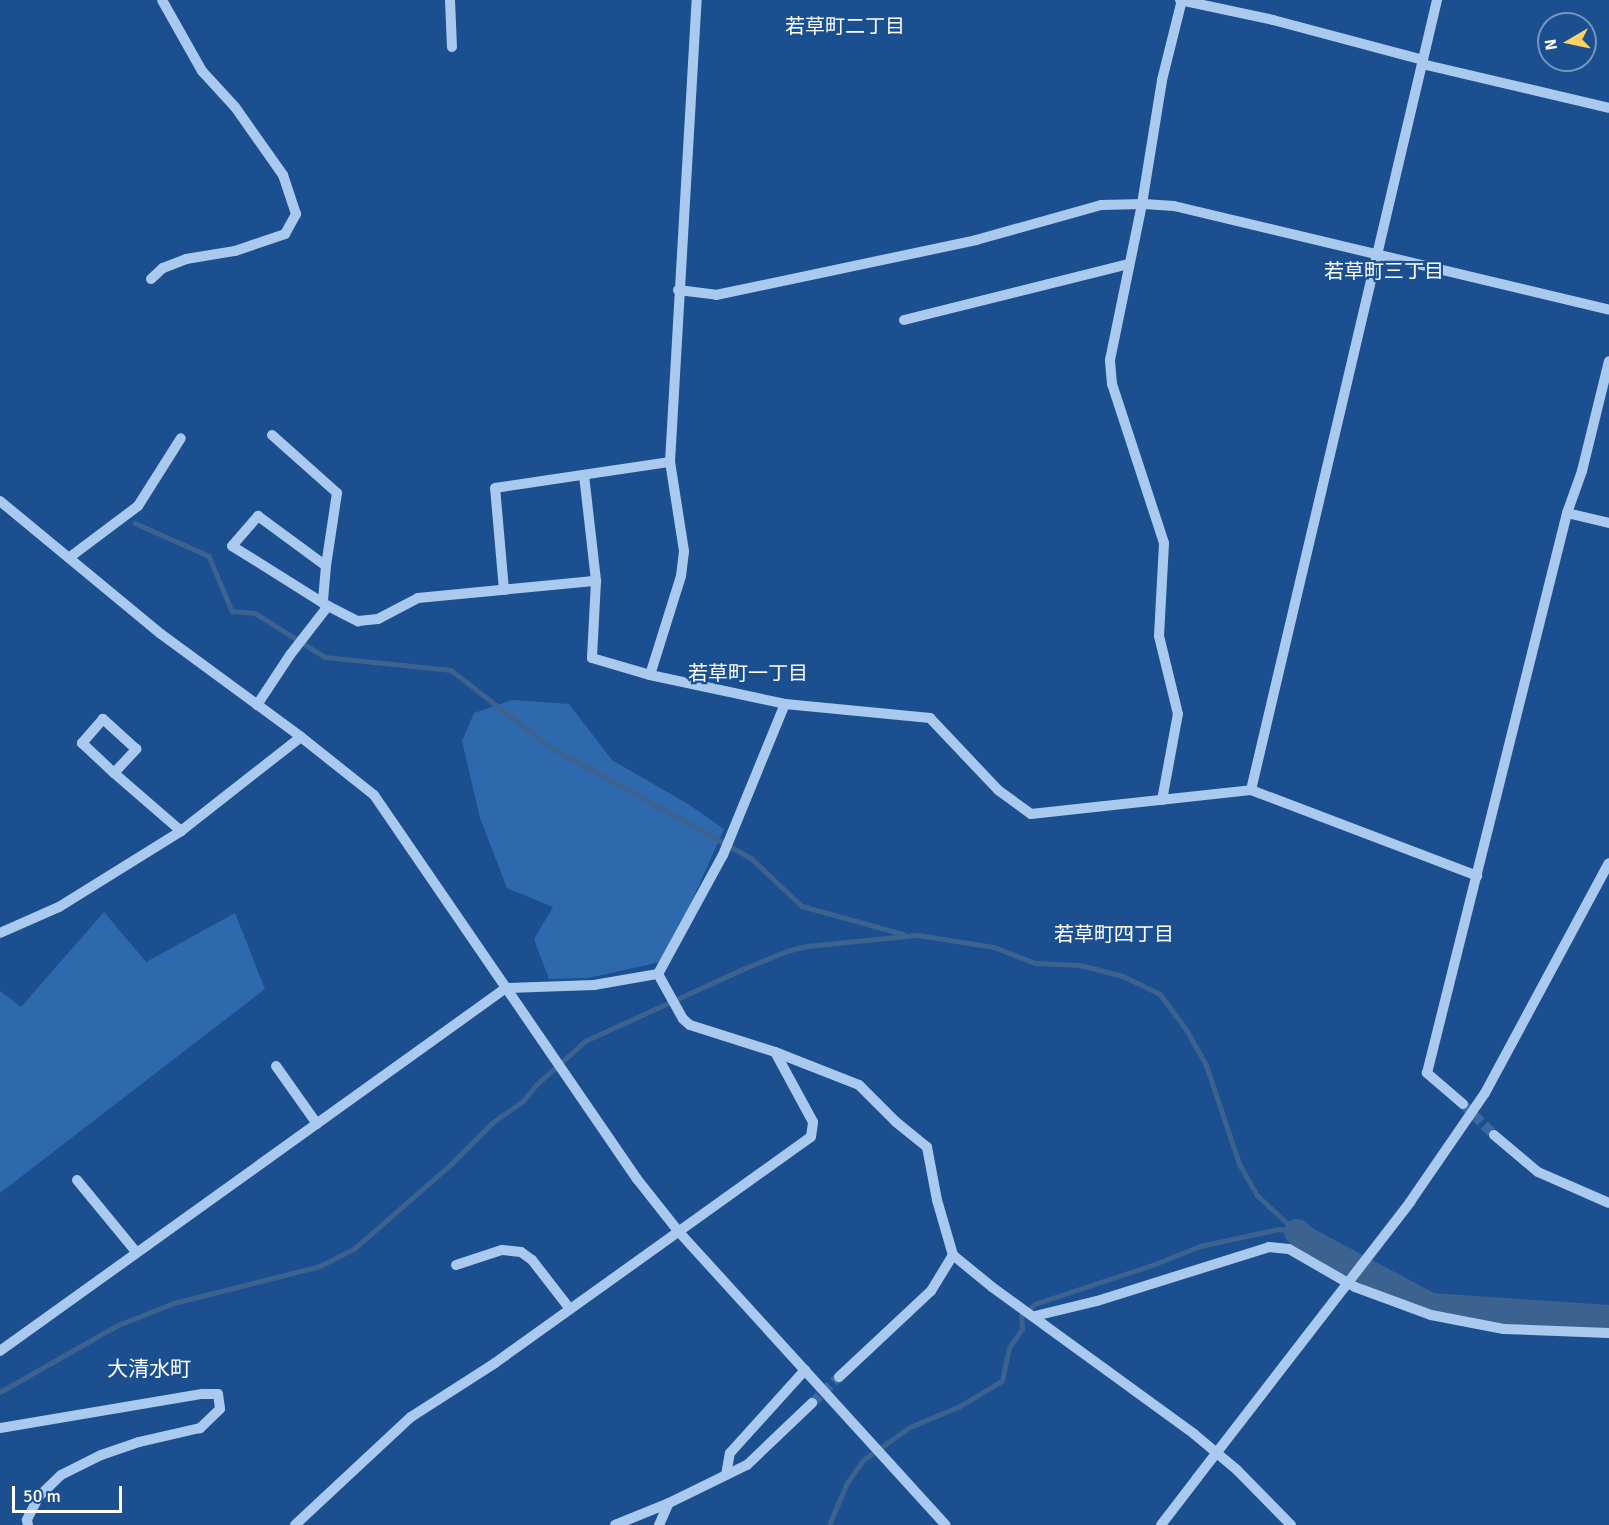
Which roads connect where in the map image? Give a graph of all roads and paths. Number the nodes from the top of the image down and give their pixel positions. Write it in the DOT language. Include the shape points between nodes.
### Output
graph roads {
  1 [pos="162,0"];
  2 [pos="450,0"];
  3 [pos="697,0"];
  4 [pos="1181,0"];
  5 [pos="1437,0"];
  6 [pos="452,47"];
  7 [pos="1423,62"];
  8 [pos="1609,108"];
  9 [pos="1142,204"];
  10 [pos="1377,255"];
  11 [pos="1129,264"];
  12 [pos="151,279"];
  13 [pos="678,290"];
  14 [pos="1609,310"];
  15 [pos="904,320"];
  16 [pos="1609,362"];
  17 [pos="272,435"];
  18 [pos="181,438"];
  19 [pos="670,462"];
  20 [pos="584,475"];
  21 [pos="0,501"];
  22 [pos="1567,513"];
  23 [pos="1609,523"];
  24 [pos="70,557"];
  25 [pos="326,566"];
  26 [pos="596,581"];
  27 [pos="504,590"];
  28 [pos="326,604"];
  29 [pos="650,675"];
  30 [pos="785,704"];
  31 [pos="257,705"];
  32 [pos="301,737"];
  33 [pos="114,773"];
  34 [pos="1251,790"];
  35 [pos="1162,800"];
  36 [pos="181,831"];
  37 [pos="1609,863"];
  38 [pos="1477,876"];
  39 [pos="0,933"];
  40 [pos="658,974"];
  41 [pos="508,990"];
  42 [pos="775,1052"];
  43 [pos="276,1066"];
  44 [pos="1463,1104"];
  45 [pos="317,1124"];
  46 [pos="1494,1135"];
  47 [pos="77,1179"];
  48 [pos="1609,1203"];
  49 [pos="679,1232"];
  50 [pos="137,1253"];
  51 [pos="953,1256"];
  52 [pos="456,1265"];
  53 [pos="570,1309"];
  54 [pos="1034,1315"];
  55 [pos="1609,1333"];
  56 [pos="0,1351"];
  57 [pos="805,1370"];
  58 [pos="839,1377"];
  59 [pos="812,1403"];
  60 [pos="0,1428"];
  61 [pos="726,1475"];
  62 [pos="669,1503"];
  63 [pos="28,1525"];
  64 [pos="295,1525"];
  65 [pos="615,1525"];
  66 [pos="659,1525"];
  67 [pos="946,1525"];
  68 [pos="1161,1525"];
  69 [pos="1291,1525"];
  1 -- 12 [label="street" via="202,71 236,107 283,175 296,214 285,234 235,251 186,259 163,268"];
  2 -- 6 [label="street"];
  3 -- 13 [label="street"];
  4 -- 7 [label="street" via="1273,20"];
  4 -- 9 [label="street" via="1162,80"];
  5 -- 7 [label="street"];
  7 -- 8 [label="street"];
  7 -- 10 [label="street"];
  9 -- 10 [label="street" via="1174,206"];
  9 -- 11 [label="street"];
  9 -- 13 [label="street" via="1101,205 976,240 716,295"];
  10 -- 14 [label="street"];
  10 -- 34 [label="street"];
  11 -- 15 [label="street"];
  11 -- 35 [label="street" via="1110,360 1112,384 1164,543 1159,636 1178,714"];
  13 -- 19 [label="street"];
  16 -- 22 [label="street" via="1582,471"];
  17 -- 25 [label="street" via="338,493"];
  18 -- 24 [label="street" via="138,506"];
  19 -- 20 [label="street"];
  19 -- 29 [label="street" via="684,551 681,576"];
  20 -- 26 [label="street"];
  20 -- 27 [label="street" via="495,488"];
  21 -- 24 [label="street"];
  22 -- 23 [label="street"];
  22 -- 38 [label="street"];
  24 -- 31 [label="street" via="161,634"];
  25 -- 28 [label="street"];
  25 -- 28 [label="street" via="258,516 232,546"];
  26 -- 27 [label="street"];
  26 -- 29 [label="street" via="592,658"];
  27 -- 28 [label="street" via="418,598 378,619 358,621"];
  28 -- 31 [label="street"];
  29 -- 30 [label="street"];
  30 -- 35 [label="street" via="930,718 998,789 1031,814"];
  30 -- 40 [label="street" via="723,855"];
  31 -- 32 [label="street"];
  32 -- 36 [label="street"];
  32 -- 41 [label="street" via="374,795"];
  33 -- 33 [label="street" via="82,743 103,719 136,749"];
  33 -- 36 [label="street"];
  34 -- 35 [label="street"];
  34 -- 38 [label="street"];
  36 -- 39 [label="street" via="59,907"];
  37 -- 68 [label="street, bridge" via="1485,1093 1410,1202"];
  38 -- 44 [label="street" via="1427,1073"];
  40 -- 41 [label="street" via="594,985"];
  40 -- 42 [label="street" via="683,1019 690,1024"];
  41 -- 45 [label="street"];
  41 -- 49 [label="street" via="637,1179"];
  42 -- 49 [label="street" via="813,1122 811,1137"];
  42 -- 51 [label="street" via="859,1085 927,1147"];
  43 -- 45 [label="street"];
  45 -- 50 [label="street"];
  46 -- 48 [label="street" via="1538,1172"];
  47 -- 50 [label="street"];
  49 -- 53 [label="street"];
  49 -- 57 [label="street"];
  50 -- 56 [label="street"];
  51 -- 54 [label="street"];
  51 -- 58 [label="street" via="931,1291"];
  52 -- 53 [label="street" via="501,1250 521,1252 532,1260"];
  53 -- 64 [label="street" via="411,1417"];
  54 -- 55 [label="street" via="1097,1301 1269,1247 1289,1249 1354,1287 1431,1315 1504,1329"];
  54 -- 69 [label="street" via="1194,1434 1237,1470"];
  57 -- 61 [label="street" via="730,1453"];
  57 -- 67 [label="street"];
  59 -- 61 [label="street" via="747,1465"];
  60 -- 63 [label="street" via="218,1394 220,1409 200,1428 139,1442 101,1455 62,1475 39,1496"];
  61 -- 62 [label="street"];
  62 -- 65 [label="street"];
  62 -- 66 [label="street"];
}
